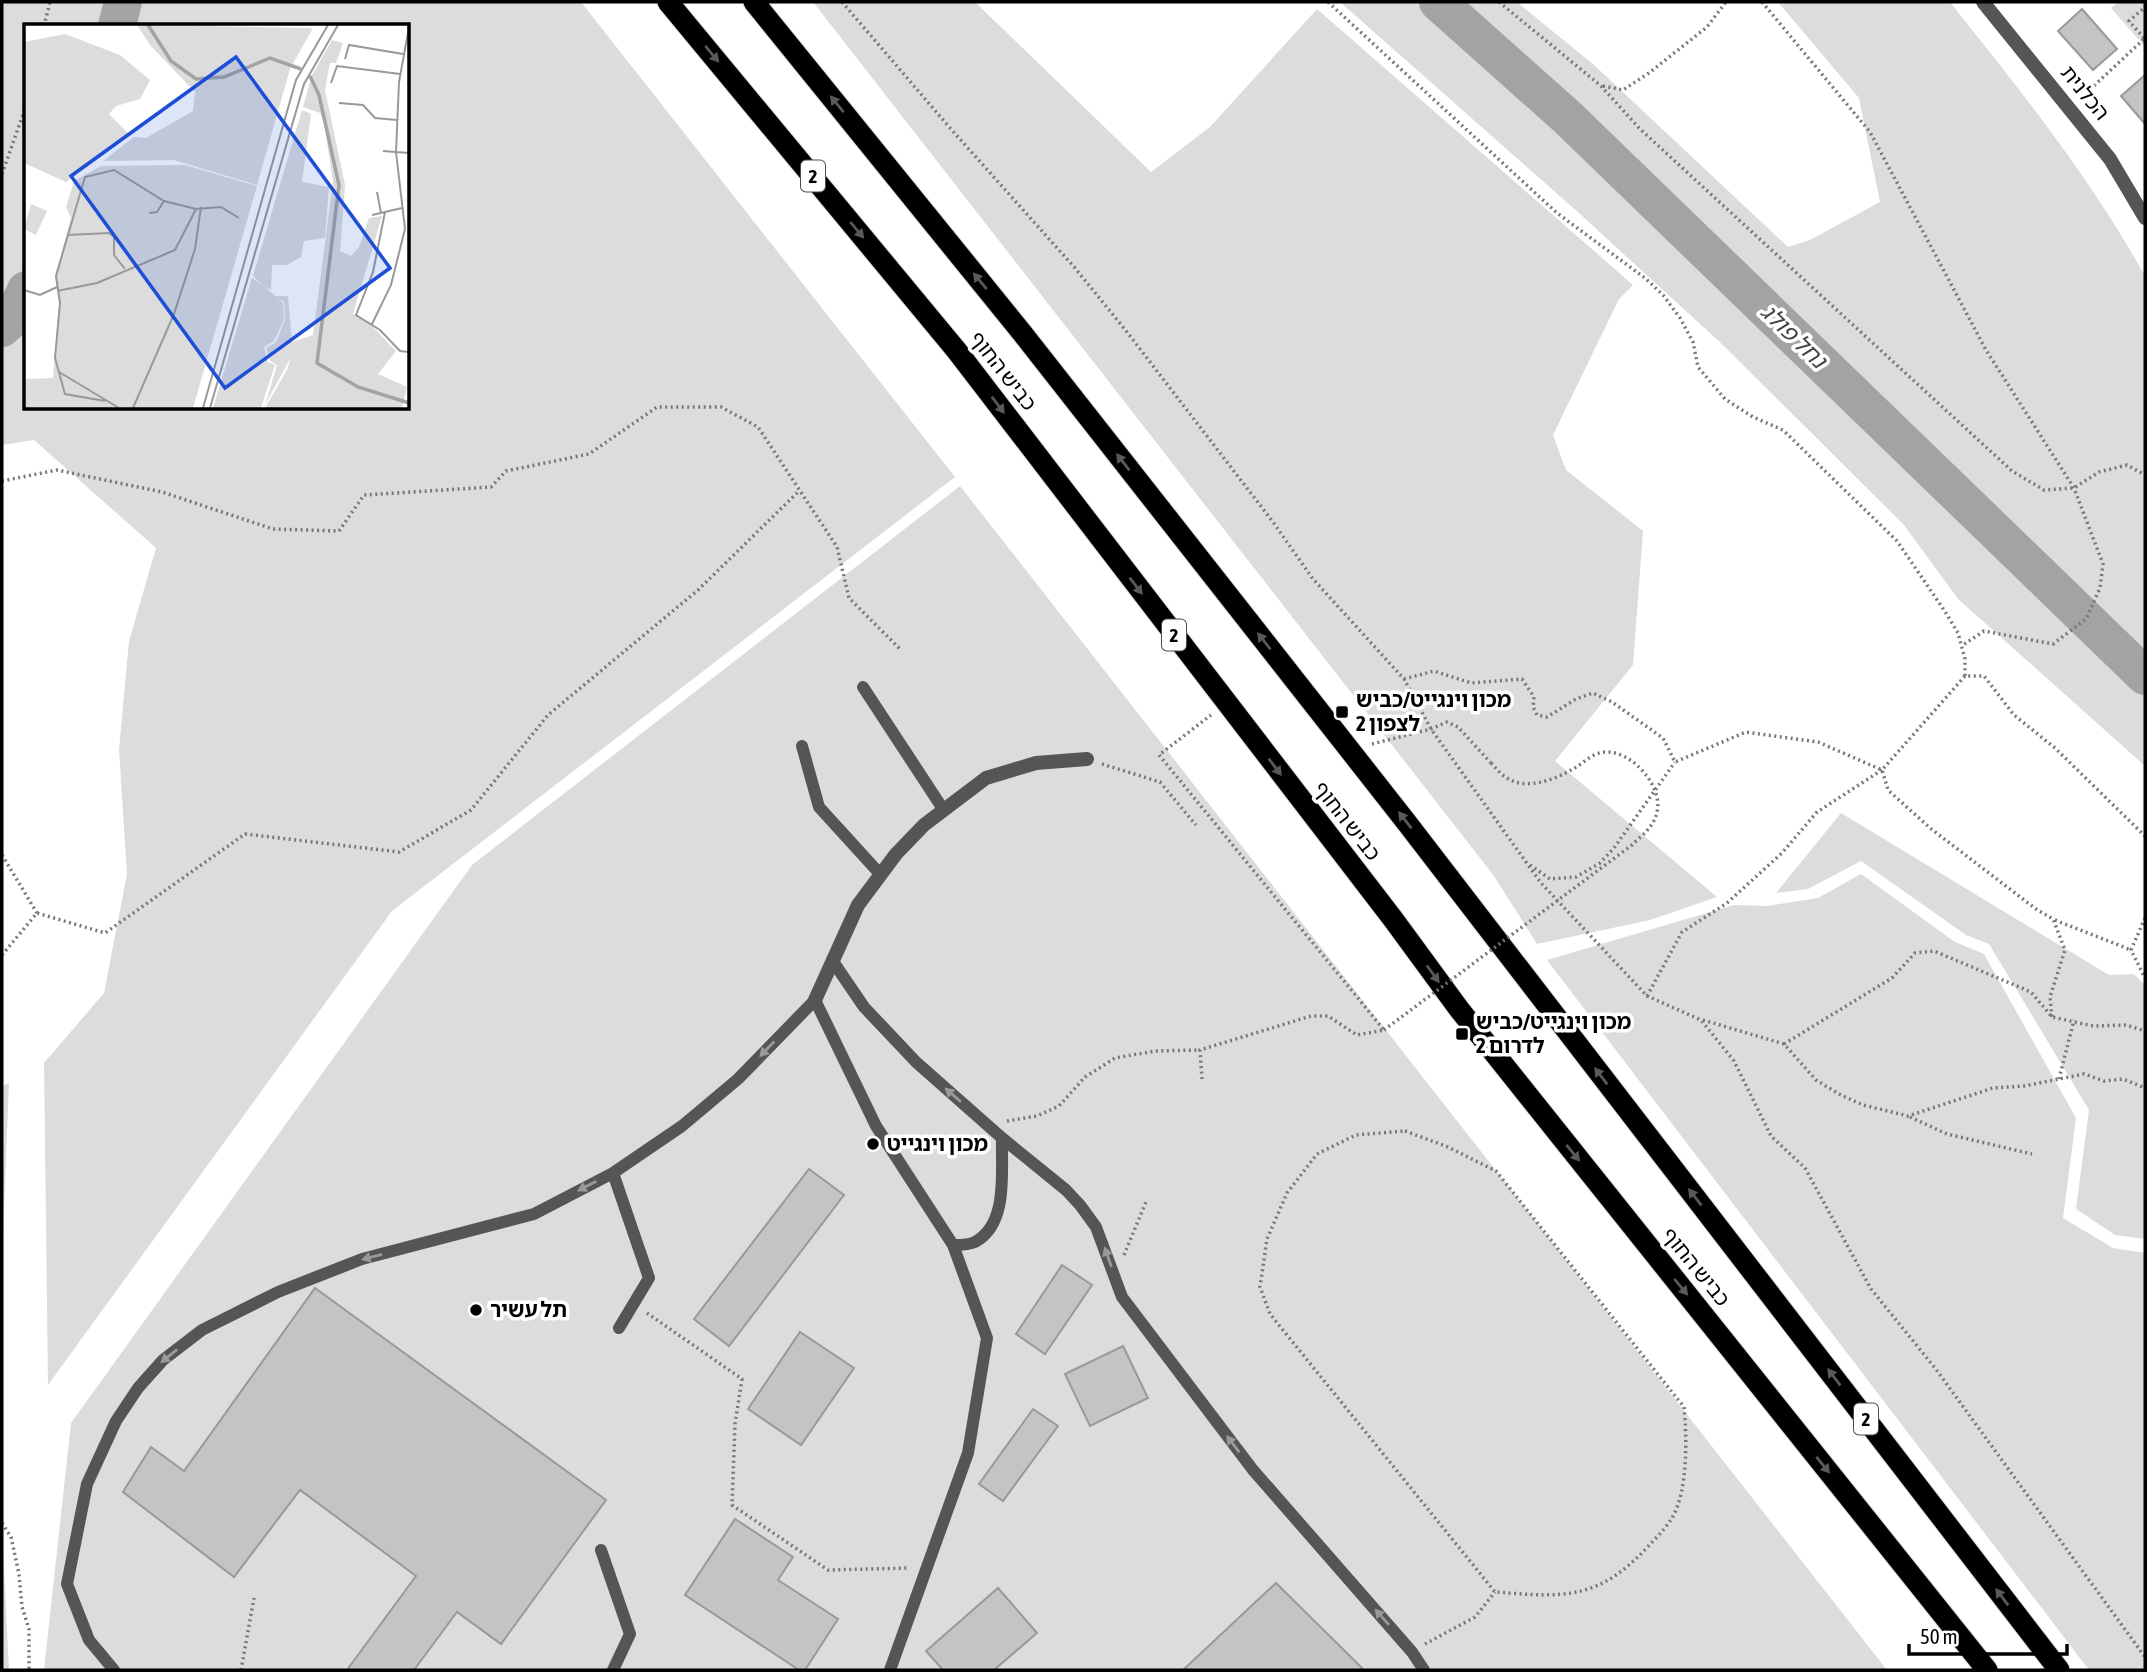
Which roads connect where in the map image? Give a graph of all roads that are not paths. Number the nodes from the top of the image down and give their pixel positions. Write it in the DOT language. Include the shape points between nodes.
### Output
graph roads {
  1 [pos="668,2"];
  2 [pos="754,2"];
  3 [pos="1983,2"];
  4 [pos="2145,218"];
  5 [pos="863,687"];
  6 [pos="802,746"];
  7 [pos="1087,759"];
  8 [pos="943,809"];
  9 [pos="880,874"];
  10 [pos="832,960"];
  11 [pos="815,1000"];
  12 [pos="1002,1138"];
  13 [pos="612,1173"];
  14 [pos="953,1245"];
  15 [pos="619,1328"];
  16 [pos="601,1550"];
  17 [pos="114,1670"];
  18 [pos="613,1670"];
  19 [pos="890,1670"];
  20 [pos="1424,1670"];
  21 [pos="1987,1670"];
  22 [pos="2059,1670"];
  1 -- 21 [label="highway, כביש החוף / 2, one-way" via="957,351 1459,1009"];
  22 -- 2 [label="highway, כביש החוף / 2, one-way" via="1349,750 1023,334"];
  3 -- 4 [label="street, הכלנית" via="2110,159"];
  5 -- 8 [label="lane"];
  6 -- 9 [label="lane" via="819,807"];
  7 -- 8 [label="street" via="1036,762 986,778"];
  8 -- 9 [label="street"];
  9 -- 10 [label="street" via="858,905"];
  10 -- 11 [label="street"];
  12 -- 10 [label="lane, one-way" via="915,1062 864,1007"];
  11 -- 13 [label="lane, one-way" via="729,1087 682,1126"];
  11 -- 14 [label="lane" via="876,1126"];
  12 -- 14 [label="lane" via="999,1209 992,1226 974,1242"];
  20 -- 12 [label="lane, one-way" via="1253,1470 1122,1297 1096,1227 1080,1205"];
  13 -- 15 [label="lane" via="649,1278"];
  13 -- 17 [label="lane, one-way" via="534,1214 362,1259 278,1292 202,1331 163,1360 116,1421 87,1484 67,1584 89,1640"];
  14 -- 19 [label="lane" via="987,1338 968,1453"];
  16 -- 18 [label="lane" via="630,1634"];
}
